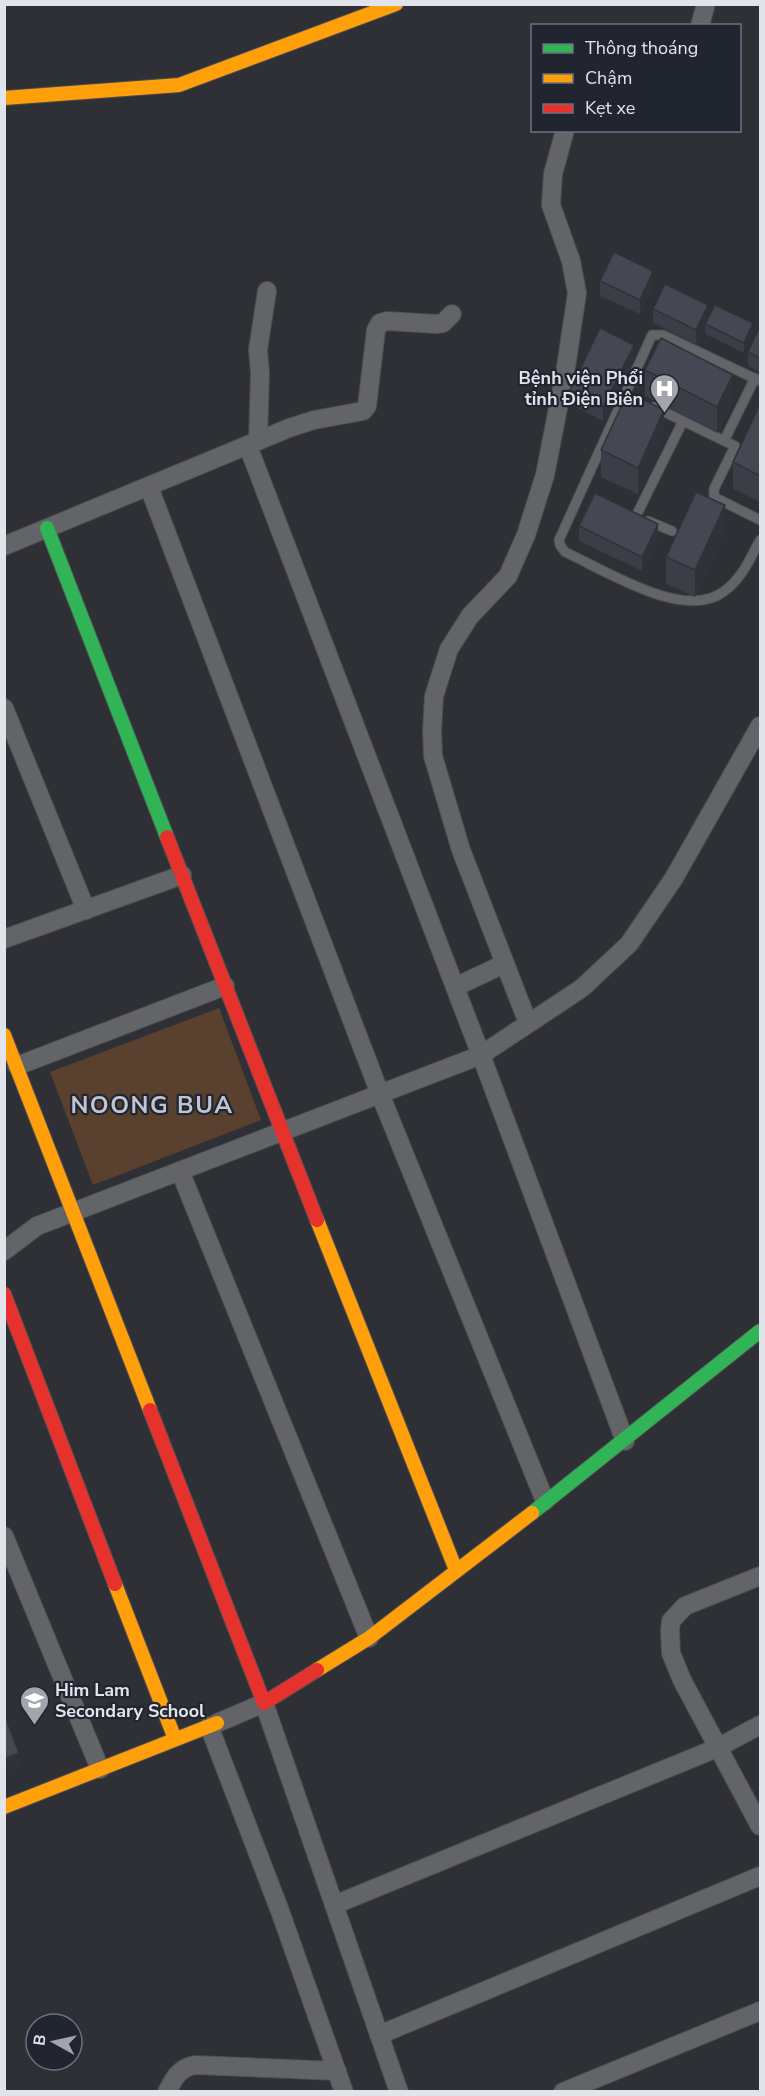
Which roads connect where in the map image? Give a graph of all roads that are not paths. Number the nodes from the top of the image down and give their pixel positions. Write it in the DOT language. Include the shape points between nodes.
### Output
graph roads {
  1 [pos="396,4"];
  2 [pos="705,7"];
  3 [pos="701,24"];
  4 [pos="4,98"];
  5 [pos="564,132"];
  6 [pos="267,291"];
  7 [pos="452,314"];
  8 [pos="758,380"];
  9 [pos="625,393"];
  10 [pos="634,398"];
  11 [pos="644,402"];
  12 [pos="683,421"];
  13 [pos="724,441"];
  14 [pos="253,444"];
  15 [pos="148,488"];
  16 [pos="760,520"];
  17 [pos="48,528"];
  18 [pos="672,531"];
  19 [pos="760,540"];
  20 [pos="4,546"];
  21 [pos="4,708"];
  22 [pos="760,726"];
  23 [pos="182,875"];
  24 [pos="86,910"];
  25 [pos="4,939"];
  26 [pos="504,964"];
  27 [pos="225,986"];
  28 [pos="455,987"];
  29 [pos="528,1023"];
  30 [pos="4,1035"];
  31 [pos="481,1055"];
  32 [pos="17,1066"];
  33 [pos="380,1094"];
  34 [pos="282,1132"];
  35 [pos="180,1172"];
  36 [pos="74,1212"];
  37 [pos="4,1251"];
  38 [pos="4,1294"];
  39 [pos="760,1331"];
  40 [pos="625,1441"];
  41 [pos="545,1501"];
  42 [pos="4,1536"];
  43 [pos="456,1570"];
  44 [pos="760,1576"];
  45 [pos="369,1638"];
  46 [pos="264,1702"];
  47 [pos="213,1725"];
  48 [pos="760,1725"];
  49 [pos="175,1739"];
  50 [pos="717,1748"];
  51 [pos="100,1769"];
  52 [pos="4,1807"];
  53 [pos="760,1826"];
  54 [pos="760,1876"];
  55 [pos="334,1905"];
  56 [pos="760,2011"];
  57 [pos="379,2035"];
  58 [pos="337,2071"];
  59 [pos="167,2091"];
  60 [pos="344,2091"];
  61 [pos="399,2091"];
  62 [pos="563,2091"];
  1 -- 4 [label="street" via="179,85"];
  2 -- 3 [label="street"];
  5 -- 26 [label="street" via="553,174 551,205 571,261 577,293 545,476 508,576 470,616 449,649 434,696 433,756 461,850"];
  6 -- 14 [label="street" via="258,350 260,383"];
  7 -- 14 [label="street" via="436,324 380,323 368,406 363,411 314,420"];
  8 -- 9 [label="lane" via="655,334 649,339"];
  8 -- 13 [label="lane"];
  9 -- 10 [label="lane"];
  9 -- 19 [label="lane" via="585,493 561,534 560,545 565,552 665,597 687,602 709,600 723,592 739,578"];
  11 -- 12 [label="lane"];
  12 -- 13 [label="lane"];
  12 -- 18 [label="lane" via="631,514"];
  13 -- 16 [label="lane" via="735,449 714,489 714,497"];
  14 -- 15 [label="street"];
  14 -- 28 [label="street"];
  15 -- 17 [label="street"];
  15 -- 33 [label="street"];
  17 -- 20 [label="street"];
  17 -- 23 [label="street"];
  21 -- 24 [label="street"];
  22 -- 29 [label="street" via="674,878 629,944 582,988"];
  23 -- 24 [label="street"];
  23 -- 27 [label="street"];
  24 -- 25 [label="street"];
  26 -- 28 [label="street"];
  26 -- 29 [label="street"];
  27 -- 32 [label="street"];
  27 -- 34 [label="street"];
  28 -- 31 [label="street"];
  29 -- 31 [label="street"];
  30 -- 32 [label="street"];
  31 -- 33 [label="street"];
  31 -- 40 [label="street"];
  32 -- 36 [label="street"];
  33 -- 34 [label="street"];
  33 -- 41 [label="street"];
  34 -- 35 [label="street"];
  34 -- 43 [label="street"];
  35 -- 36 [label="street"];
  35 -- 45 [label="street"];
  36 -- 37 [label="street" via="37,1226"];
  36 -- 46 [label="street"];
  38 -- 49 [label="street"];
  39 -- 40 [label="street"];
  40 -- 41 [label="street"];
  41 -- 43 [label="street"];
  42 -- 51 [label="street"];
  43 -- 45 [label="street"];
  44 -- 50 [label="street" via="685,1606 671,1621 671,1653"];
  45 -- 46 [label="street"];
  46 -- 47 [label="street"];
  46 -- 55 [label="street"];
  47 -- 49 [label="street"];
  47 -- 58 [label="street"];
  48 -- 50 [label="street"];
  49 -- 51 [label="street"];
  50 -- 53 [label="street"];
  50 -- 55 [label="street"];
  51 -- 52 [label="street"];
  54 -- 57 [label="street"];
  55 -- 57 [label="street"];
  56 -- 62 [label="street"];
  57 -- 61 [label="street"];
  58 -- 59 [label="street" via="195,2065 176,2075"];
  58 -- 60 [label="street"];
}
